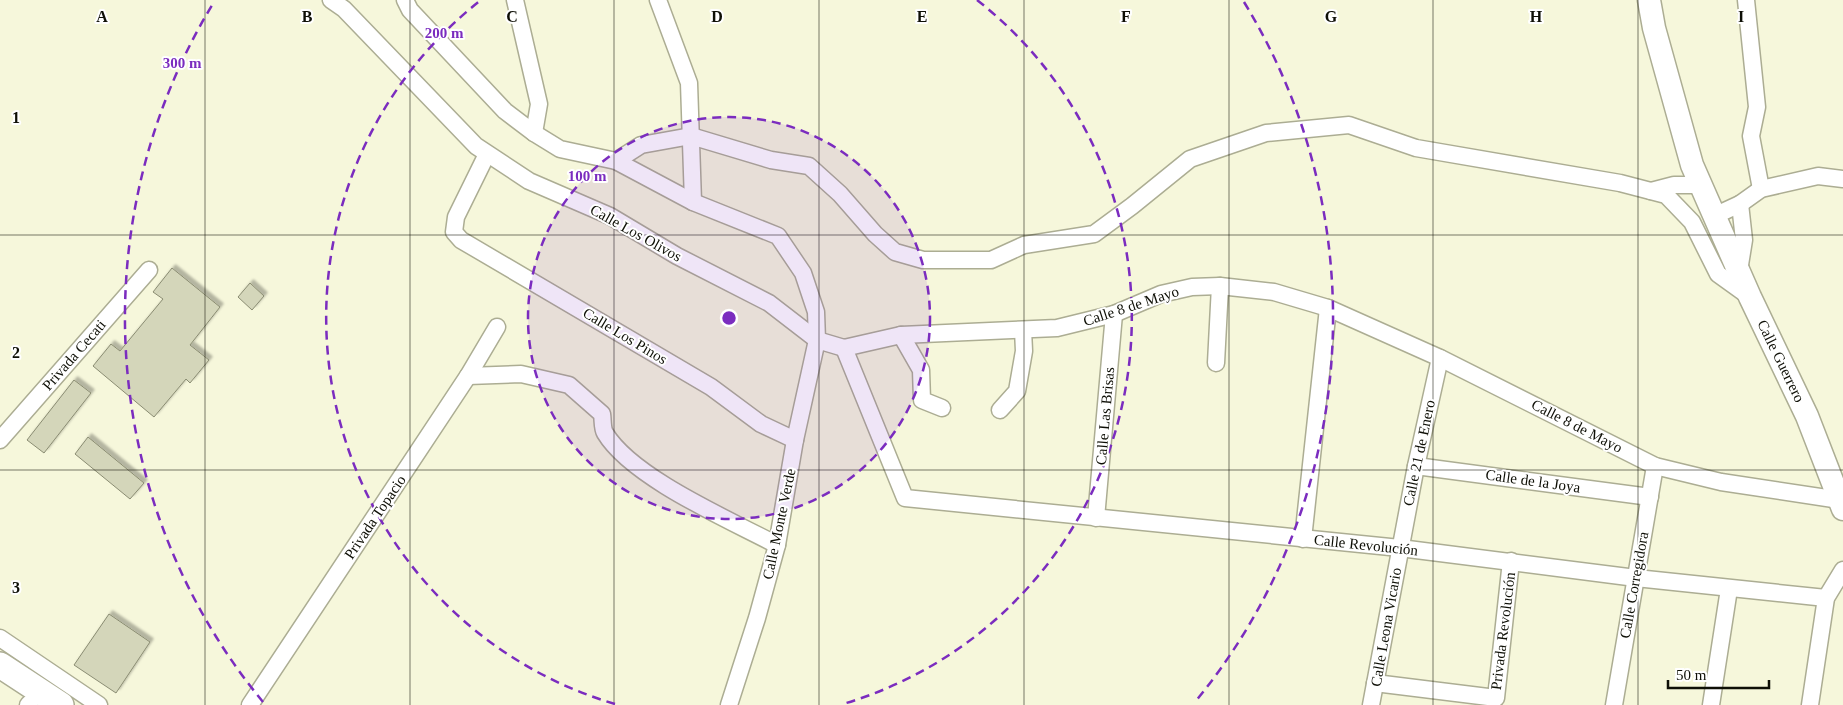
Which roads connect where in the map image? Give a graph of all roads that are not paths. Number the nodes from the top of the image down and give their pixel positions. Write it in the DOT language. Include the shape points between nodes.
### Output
graph roads {
  1 [pos="331,0"];
  2 [pos="406,0"];
  3 [pos="515,0"];
  4 [pos="658,0"];
  5 [pos="1649,0"];
  6 [pos="1746,0"];
  7 [pos="534,133"];
  8 [pos="691,136"];
  9 [pos="487,154"];
  10 [pos="616,161"];
  11 [pos="1843,180"];
  12 [pos="1701,186"];
  13 [pos="1761,189"];
  14 [pos="1651,191"];
  15 [pos="693,202"];
  16 [pos="1740,204"];
  17 [pos="1714,216"];
  18 [pos="149,270"];
  19 [pos="1739,271"];
  20 [pos="1220,286"];
  21 [pos="1750,297"];
  22 [pos="1328,308"];
  23 [pos="1114,314"];
  24 [pos="497,328"];
  25 [pos="1023,330"];
  26 [pos="901,335"];
  27 [pos="817,340"];
  28 [pos="844,348"];
  29 [pos="1440,358"];
  30 [pos="1216,363"];
  31 [pos="468,376"];
  32 [pos="942,408"];
  33 [pos="1000,410"];
  34 [pos="0,440"];
  35 [pos="795,440"];
  36 [pos="1416,466"];
  37 [pos="1655,466"];
  38 [pos="1650,497"];
  39 [pos="1839,499"];
  40 [pos="1096,518"];
  41 [pos="1303,539"];
  42 [pos="778,545"];
  43 [pos="1400,548"];
  44 [pos="1511,561"];
  45 [pos="1843,570"];
  46 [pos="1636,578"];
  47 [pos="1729,589"];
  48 [pos="1826,598"];
  49 [pos="0,638"];
  50 [pos="0,666"];
  51 [pos="1376,683"];
  52 [pos="0,684"];
  53 [pos="30,704"];
  54 [pos="61,705"];
  55 [pos="98,705"];
  56 [pos="250,705"];
  57 [pos="729,705"];
  58 [pos="1372,705"];
  59 [pos="1614,705"];
  60 [pos="1711,705"];
  61 [pos="1810,705"];
  1 -- 9 [label="street, Calle Los Olivos" via="344,9"];
  2 -- 7 [label="street, Calle Monte Verde" via="410,10 505,111"];
  3 -- 7 [label="street" via="539,104"];
  4 -- 8 [label="street" via="689,83"];
  5 -- 12 [label="street, Calle Guerrero" via="1692,165"];
  6 -- 13 [label="street" via="1757,107 1751,136"];
  7 -- 10 [label="street, Calle Monte Verde" via="560,149"];
  8 -- 10 [label="street" via="641,145"];
  8 -- 14 [label="street" via="772,160 809,166 895,252 923,260 991,260 1024,245 1094,234 1190,158 1266,133 1349,125 1416,148"];
  8 -- 15 [label="street"];
  9 -- 27 [label="street, Calle Los Olivos" via="529,181 610,216 677,256 769,303"];
  9 -- 35 [label="street, Calle Los Pinos" via="456,217 454,232 461,240 711,387 761,424"];
  10 -- 15 [label="street, Calle Monte Verde"];
  11 -- 13 [label="street" via="1818,176"];
  12 -- 14 [label="street" via="1674,185"];
  12 -- 17 [label="street, Calle Guerrero"];
  13 -- 16 [label="street"];
  14 -- 21 [label="street" via="1666,195 1692,222 1718,274"];
  15 -- 27 [label="street, Calle Monte Verde" via="778,236 803,273 816,312"];
  16 -- 17 [label="street"];
  16 -- 19 [label="street" via="1744,240"];
  17 -- 19 [label="street, Calle Guerrero"];
  18 -- 34 [label="street, Privada Cecati"];
  19 -- 21 [label="street, Calle Guerrero"];
  20 -- 22 [label="street, Calle 8 de Mayo" via="1274,292"];
  20 -- 23 [label="street, Calle 8 de Mayo" via="1192,287 1161,294"];
  20 -- 30 [label="street"];
  21 -- 39 [label="street, Calle Guerrero" via="1807,416"];
  22 -- 29 [label="street, Calle 8 de Mayo"];
  22 -- 41 [label="street"];
  23 -- 25 [label="street, Calle 8 de Mayo" via="1057,328"];
  23 -- 40 [label="street, Calle Las Brisas"];
  24 -- 31 [label="street, Privada Topacio"];
  25 -- 26 [label="street, Calle 8 de Mayo"];
  25 -- 33 [label="street" via="1024,351 1017,391"];
  26 -- 28 [label="street, Calle 8 de Mayo"];
  26 -- 32 [label="street" via="921,370 922,400"];
  27 -- 28 [label="street, Calle Los Olivos"];
  27 -- 35 [label="street, Calle Monte Verde"];
  28 -- 40 [label="street, Calle Revolución" via="905,498"];
  29 -- 36 [label="street, Calle 21 de Enero"];
  29 -- 37 [label="street, Calle 8 de Mayo"];
  31 -- 42 [label="street" via="521,374 569,386 602,414 604,432 628,458 661,483"];
  31 -- 56 [label="street, Privada Topacio"];
  35 -- 42 [label="street, Calle Monte Verde"];
  36 -- 38 [label="street, Calle de la Joya"];
  36 -- 43 [label="street, Calle 21 de Enero"];
  37 -- 38 [label="street, Calle Corregidora"];
  37 -- 39 [label="street, Calle 8 de Mayo" via="1721,482"];
  38 -- 46 [label="street, Calle Corregidora"];
  40 -- 41 [label="street, Calle Revolución"];
  41 -- 43 [label="street, Calle Revolución"];
  42 -- 57 [label="street, Calle Monte Verde"];
  43 -- 44 [label="street, Calle Revolución"];
  43 -- 51 [label="street, Calle Leona Vicario"];
  44 -- 46 [label="street, Calle Revolución"];
  44 -- 51 [label="street, Privada Revolución" via="1496,698"];
  45 -- 48 [label="street"];
  46 -- 47 [label="street, Calle Revolución"];
  46 -- 59 [label="street, Calle Corregidora"];
  47 -- 48 [label="street, Calle Revolución"];
  47 -- 60 [label="street"];
  48 -- 61 [label="street"];
  49 -- 55 [label="street"];
  50 -- 54 [label="main road"];
  51 -- 58 [label="street, Calle Leona Vicario"];
  52 -- 53 [label="main road"];
}
